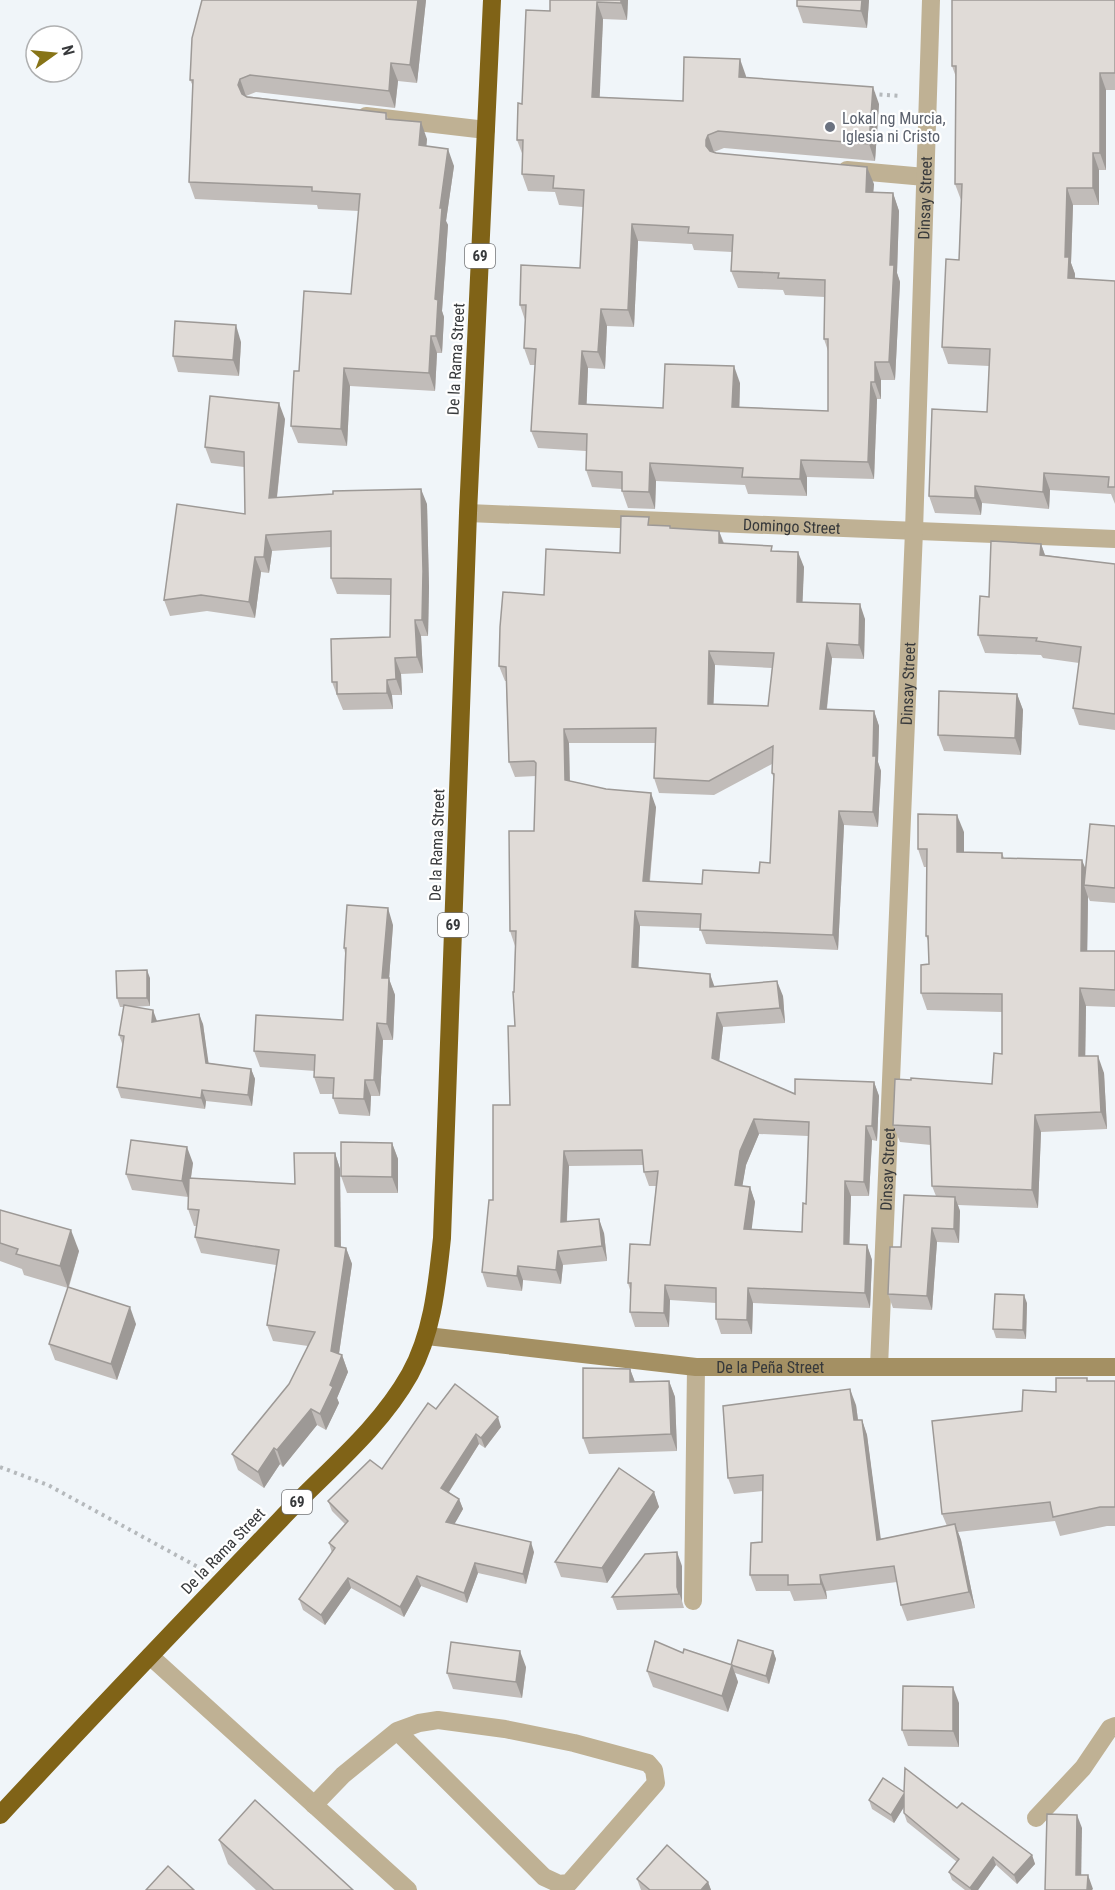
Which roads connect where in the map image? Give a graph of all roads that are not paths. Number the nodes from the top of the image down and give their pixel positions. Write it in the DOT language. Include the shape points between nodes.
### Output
graph roads {
  1 [pos="492,0"];
  2 [pos="931,0"];
  3 [pos="348,114"];
  4 [pos="486,130"];
  5 [pos="830,169"];
  6 [pos="926,177"];
  7 [pos="468,513"];
  8 [pos="914,531"];
  9 [pos="1115,539"];
  10 [pos="427,1336"];
  11 [pos="696,1367"];
  12 [pos="879,1367"];
  13 [pos="1115,1367"];
  14 [pos="693,1600"];
  15 [pos="150,1656"];
  16 [pos="1115,1726"];
  17 [pos="397,1731"];
  18 [pos="314,1805"];
  19 [pos="0,1815"];
  20 [pos="1036,1818"];
  21 [pos="408,1890"];
  1 -- 4 [label="highway, De la Rama Street / 69"];
  2 -- 6 [label="street, Dinsay Street"];
  3 -- 4 [label="street"];
  4 -- 7 [label="highway, De la Rama Street / 69"];
  5 -- 6 [label="street"];
  6 -- 8 [label="street, Dinsay Street"];
  7 -- 8 [label="street, Domingo Street"];
  7 -- 10 [label="highway, De la Rama Street / 69" via="442,1238"];
  8 -- 9 [label="street, Domingo Street"];
  8 -- 12 [label="street, Dinsay Street"];
  10 -- 11 [label="street, De la Peña Street"];
  10 -- 15 [label="highway, De la Rama Street / 69" via="411,1372 370,1429"];
  11 -- 12 [label="street, De la Peña Street"];
  11 -- 14 [label="street"];
  12 -- 13 [label="street, De la Peña Street"];
  15 -- 18 [label="street"];
  15 -- 19 [label="highway, 69"];
  16 -- 20 [label="street" via="1083,1768"];
  17 -- 17 [label="street" via="438,1720 505,1729 648,1763 656,1783 569,1883 559,1884 544,1877"];
  17 -- 18 [label="street" via="343,1775"];
  18 -- 21 [label="street"];
}
